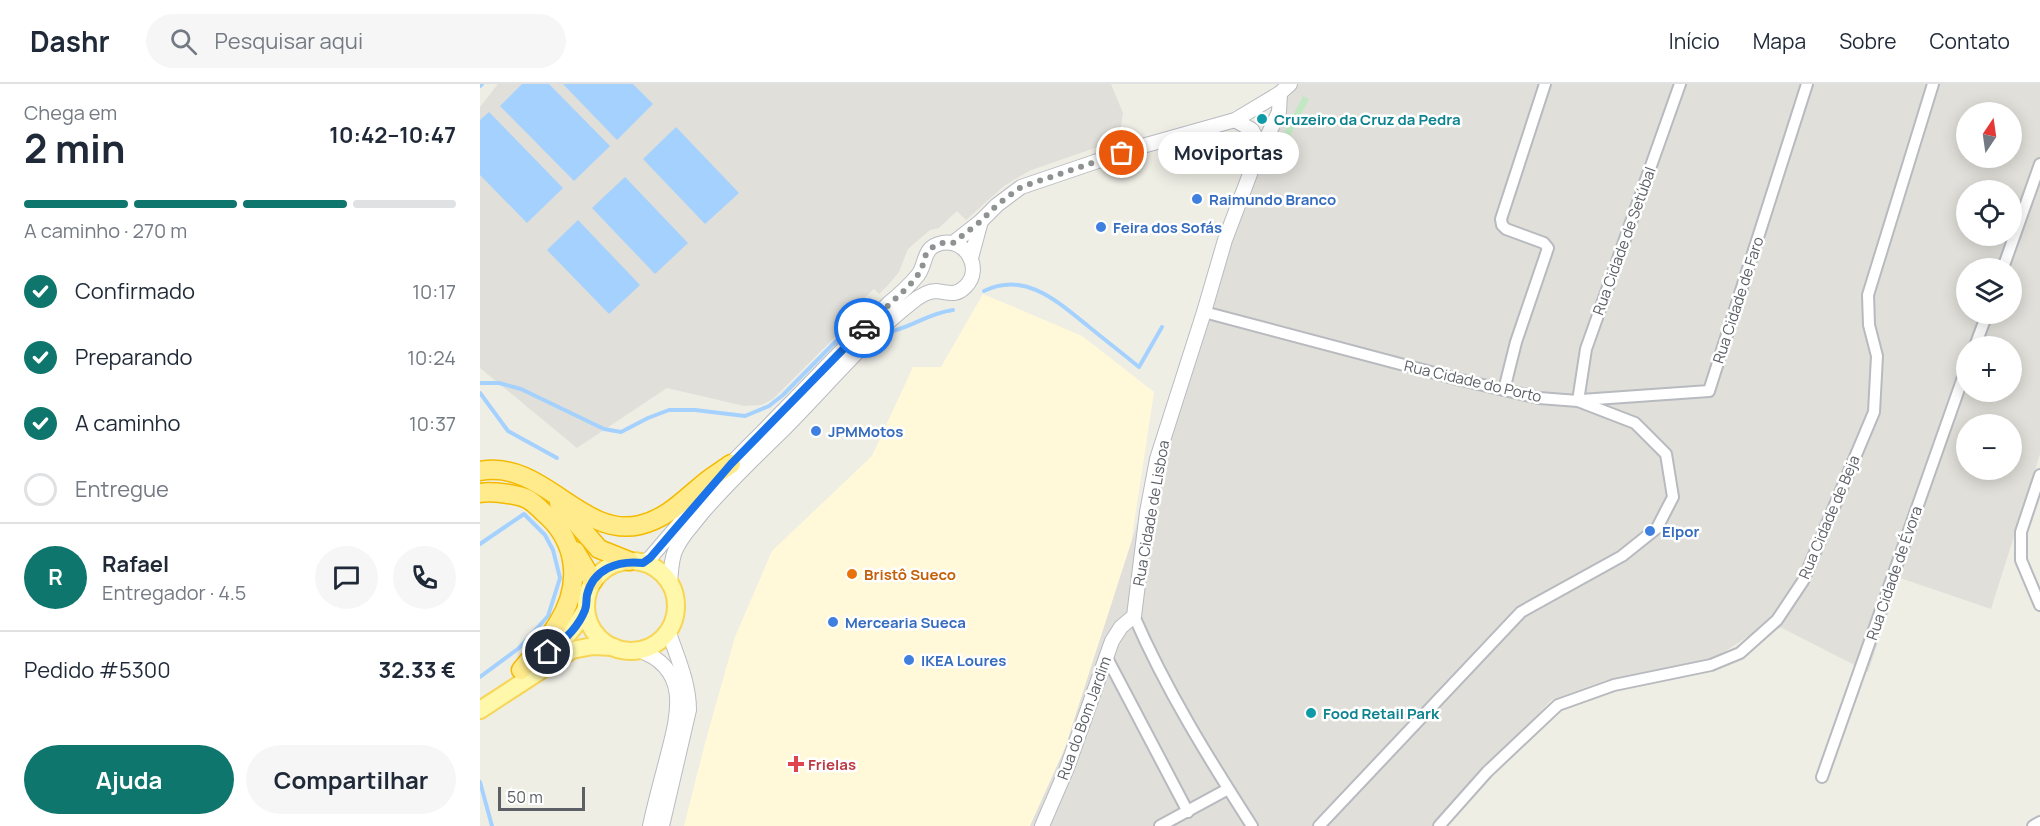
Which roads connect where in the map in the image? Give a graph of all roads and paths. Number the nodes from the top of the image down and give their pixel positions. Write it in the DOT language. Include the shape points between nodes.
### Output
graph roads {
  1 [pos="1545,84"];
  2 [pos="1680,84"];
  3 [pos="1807,84"];
  4 [pos="1933,84"];
  5 [pos="1285,89"];
  6 [pos="1235,120"];
  7 [pos="1261,148"];
  8 [pos="2040,164"];
  9 [pos="981,221"];
  10 [pos="953,243"];
  11 [pos="971,258"];
  12 [pos="2007,258"];
  13 [pos="921,271"];
  14 [pos="935,291"];
  15 [pos="1204,312"];
  16 [pos="1504,390"];
  17 [pos="1956,397"];
  18 [pos="1578,401"];
  19 [pos="731,464"];
  20 [pos="480,471"];
  21 [pos="2040,475"];
  22 [pos="549,490"];
  23 [pos="480,493"];
  24 [pos="562,532"];
  25 [pos="636,562"];
  26 [pos="593,581"];
  27 [pos="670,583"];
  28 [pos="2040,605"];
  29 [pos="586,609"];
  30 [pos="1134,616"];
  31 [pos="668,630"];
  32 [pos="614,647"];
  33 [pos="638,650"];
  34 [pos="1106,656"];
  35 [pos="521,670"];
  36 [pos="480,696"];
  37 [pos="480,710"];
  38 [pos="1822,777"];
  39 [pos="1228,789"];
  40 [pos="1188,812"];
  41 [pos="2040,822"];
  42 [pos="650,826"];
  43 [pos="662,826"];
  44 [pos="1042,826"];
  45 [pos="1160,826"];
  46 [pos="1252,826"];
  47 [pos="1319,826"];
  48 [pos="1439,826"];
  49 [pos="2033,826"];
  1 -- 16 [label="street" via="1501,219 1506,229 1548,248"];
  2 -- 18 [label="street, Rua Cidade de Setúbal" via="1586,349"];
  3 -- 18 [label="street, Rua Cidade de Faro" via="1709,391"];
  4 -- 48 [label="street, Rua Cidade de Beja" via="1868,295 1869,325 1877,356 1874,412 1803,581 1777,620 1740,653 1711,665 1614,685 1558,705 1487,772"];
  5 -- 6 [label="main road"];
  5 -- 7 [label="main road, Rua Cidade de Lisboa" via="1279,112"];
  6 -- 7 [label="main road" via="1252,130"];
  6 -- 9 [label="main road" via="1021,187"];
  7 -- 15 [label="main road, Rua Cidade de Lisboa" via="1225,240"];
  8 -- 12 [label="street"];
  9 -- 10 [label="main road"];
  9 -- 11 [label="main road"];
  10 -- 11 [label="main road" via="964,248"];
  10 -- 13 [label="main road" via="933,247 926,254"];
  11 -- 14 [label="main road" via="972,277 967,286 948,294"];
  13 -- 14 [label="main road" via="926,284"];
  13 -- 19 [label="main road"];
  14 -- 27 [label="main road" via="912,302 874,335 717,496 675,549"];
  15 -- 16 [label="street, Rua Cidade do Porto"];
  15 -- 30 [label="main road, Rua Cidade de Lisboa" via="1157,459"];
  16 -- 18 [label="street, Rua Cidade do Porto"];
  17 -- 38 [label="street, Rua Cidade de Évora"];
  18 -- 47 [label="street, Rua Cidade do Porto" via="1635,423 1666,454 1673,497 1657,528 1622,556 1521,612"];
  19 -- 22 [label="highway" via="671,512 640,525 612,526"];
  19 -- 25 [label="main road" via="657,550"];
  20 -- 22 [label="highway" via="510,472"];
  21 -- 28 [label="street" via="2021,532 2021,560"];
  22 -- 25 [label="highway" via="599,549"];
  23 -- 24 [label="highway" via="490,491 527,499"];
  24 -- 26 [label="highway"];
  24 -- 35 [label="highway" via="573,559 570,598 558,623"];
  25 -- 26 [label="main road" via="615,564"];
  25 -- 27 [label="main road" via="653,567"];
  26 -- 29 [label="main road"];
  27 -- 31 [label="main road" via="676,607"];
  29 -- 32 [label="main road" via="594,632"];
  29 -- 35 [label="main road" via="561,643"];
  30 -- 34 [label="main road, Rua do Bom Jardim" via="1121,627"];
  30 -- 39 [label="street" via="1164,678"];
  31 -- 33 [label="main road" via="660,640"];
  31 -- 43 [label="main road" via="684,673 689,710"];
  32 -- 33 [label="main road"];
  32 -- 37 [label="main road" via="572,650"];
  33 -- 42 [label="main road" via="668,668 678,697 675,726"];
  34 -- 40 [label="street"];
  34 -- 44 [label="main road, Rua do Bom Jardim"];
  35 -- 36 [label="main road"];
  39 -- 40 [label="street"];
  39 -- 46 [label="street"];
  40 -- 45 [label="street"];
  41 -- 49 [label="street"];
}
